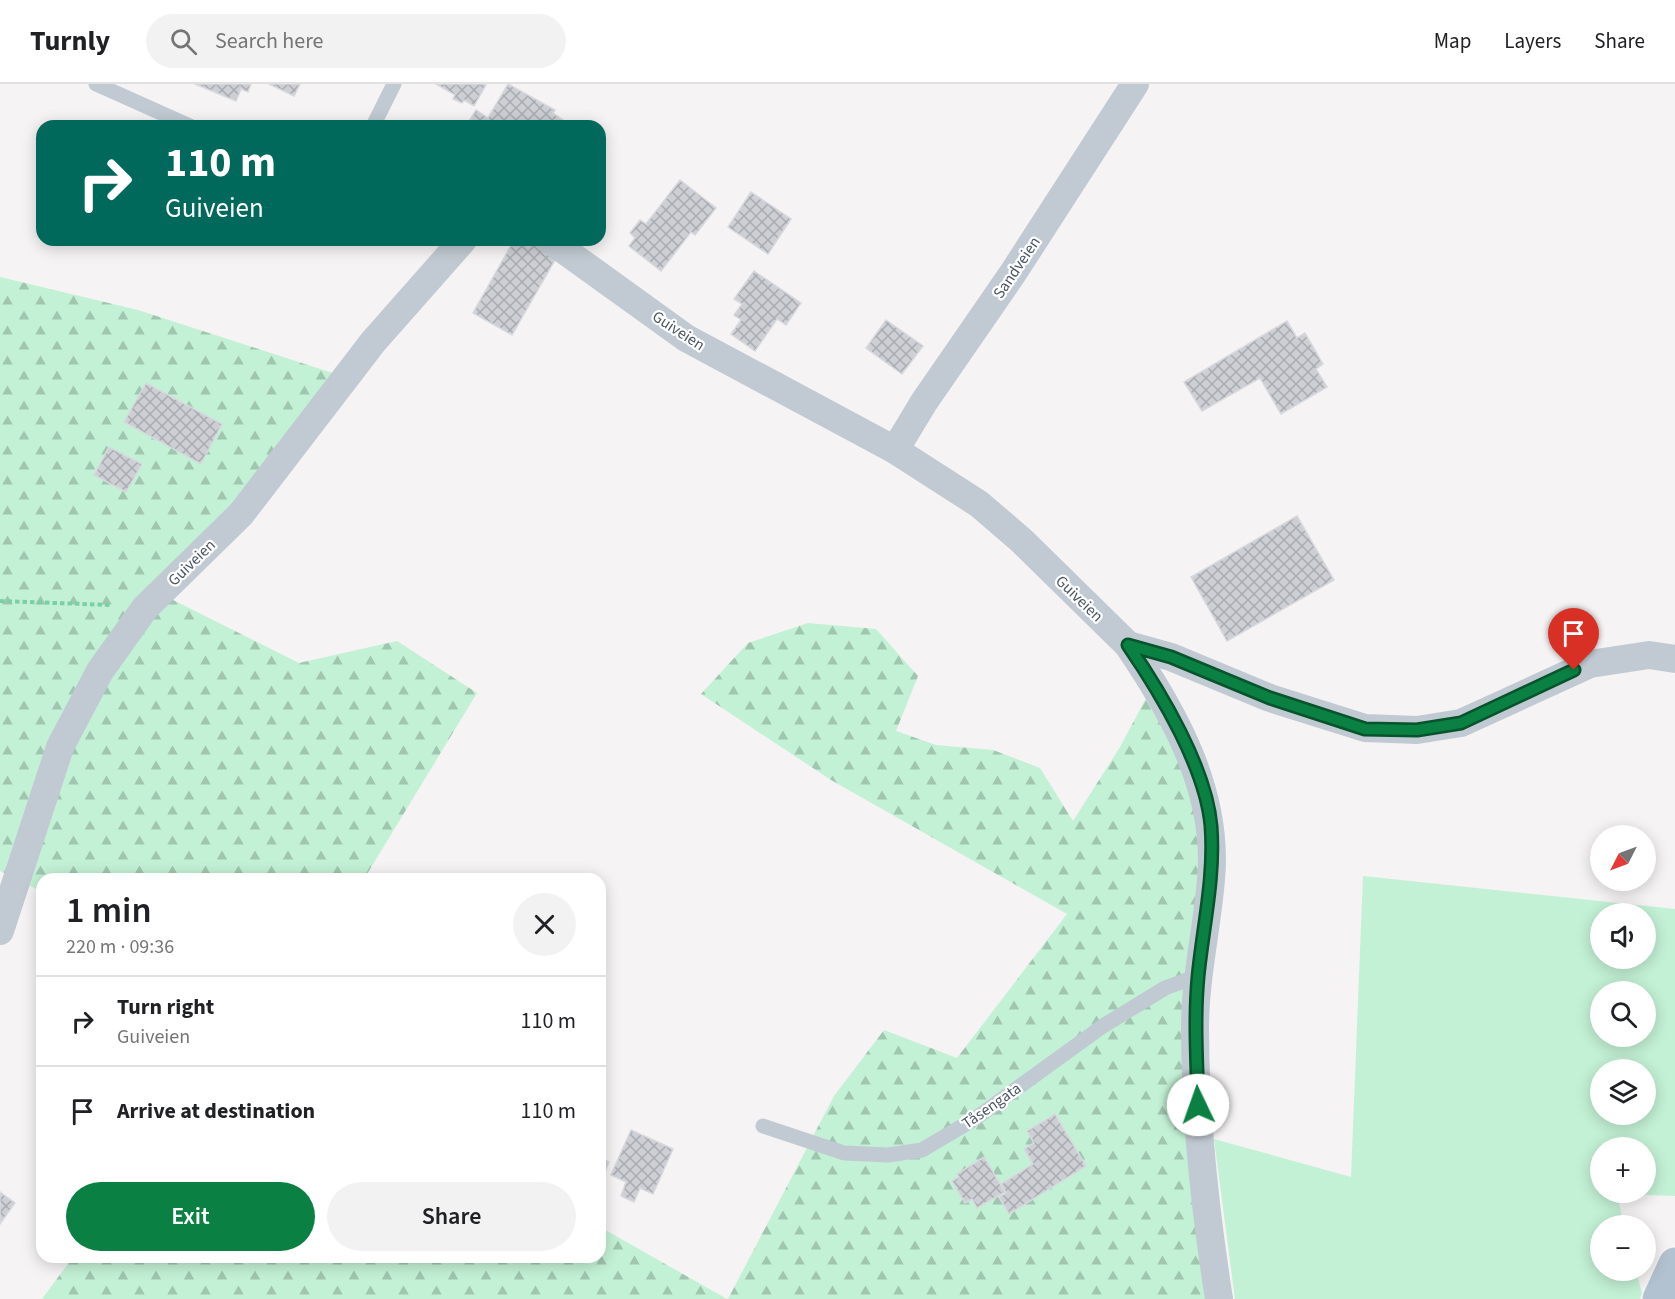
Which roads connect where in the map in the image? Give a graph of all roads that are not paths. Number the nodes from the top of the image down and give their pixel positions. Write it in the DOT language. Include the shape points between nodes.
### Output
graph roads {
  1 [pos="96,84"];
  2 [pos="394,84"];
  3 [pos="1135,84"];
  4 [pos="177,120"];
  5 [pos="376,120"];
  6 [pos="458,246"];
  7 [pos="558,246"];
  8 [pos="895,450"];
  9 [pos="1128,645"];
  10 [pos="1675,659"];
  11 [pos="0,931"];
  12 [pos="1198,976"];
  13 [pos="764,1126"];
  14 [pos="1675,1264"];
  15 [pos="1219,1299"];
  16 [pos="1659,1299"];
  1 -- 4 [label="lane"];
  2 -- 5 [label="lane"];
  3 -- 8 [label="street, Sandveien"];
  6 -- 11 [label="street, Guiveien" via="373,342 241,514 145,608 100,671 60,747"];
  7 -- 8 [label="street, Guiveien" via="686,338"];
  8 -- 9 [label="street, Guiveien" via="979,504"];
  9 -- 10 [label="street, Guiveien" via="1171,657 1270,698 1365,729 1417,730 1461,723 1590,664 1649,655"];
  9 -- 12 [label="street" via="1170,711 1202,789 1211,824 1211,878"];
  12 -- 13 [label="lane, Tåsengata" via="1165,988 1103,1026 976,1118 922,1150 888,1155 844,1152"];
  12 -- 15 [label="street" via="1195,1028 1201,1152"];
  14 -- 16 [label="main road"];
}
